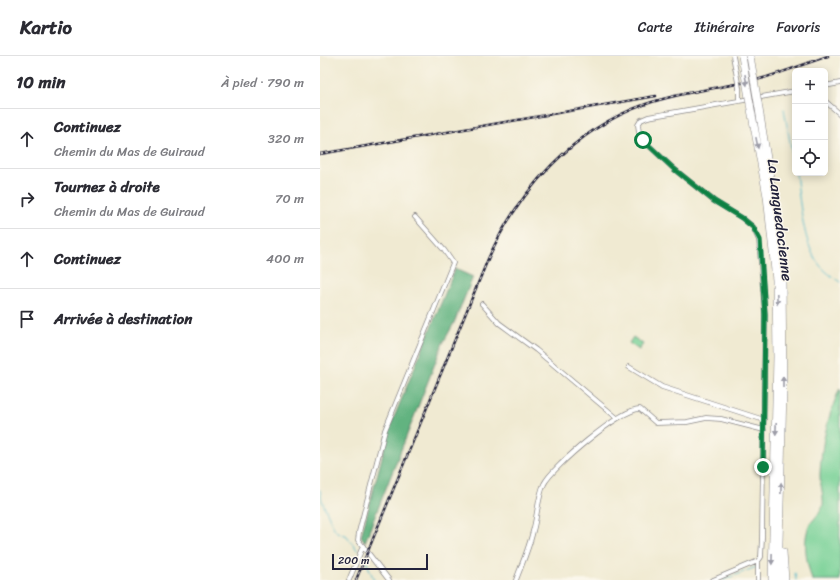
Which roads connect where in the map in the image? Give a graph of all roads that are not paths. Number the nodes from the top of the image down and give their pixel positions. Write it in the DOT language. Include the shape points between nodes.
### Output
graph roads {
  1 [pos="733,56"];
  2 [pos="742,56"];
  3 [pos="750,56"];
  4 [pos="840,84"];
  5 [pos="828,86"];
  6 [pos="792,92"];
  7 [pos="739,101"];
  8 [pos="828,104"];
  9 [pos="840,114"];
  10 [pos="415,217"];
  11 [pos="482,304"];
  12 [pos="629,367"];
  13 [pos="617,418"];
  14 [pos="764,420"];
  15 [pos="764,430"];
  16 [pos="780,526"];
  17 [pos="363,546"];
  18 [pos="758,562"];
  19 [pos="349,580"];
  20 [pos="389,580"];
  21 [pos="516,580"];
  22 [pos="713,580"];
  23 [pos="758,580"];
  24 [pos="772,580"];
  25 [pos="778,580"];
  26 [pos="785,580"];
  1 -- 7 [label="street, bridge"];
  2 -- 24 [label="highway, La Languedocienne, one-way, bridge" via="767,196 776,280 777,358"];
  16 -- 3 [label="highway, La Languedocienne, one-way, bridge" via="782,280 776,214"];
  4 -- 5 [label="street"];
  6 -- 7 [label="street"];
  7 -- 14 [label="street" via="648,117 641,120 638,125 643,140 714,201 753,227 760,240 765,314"];
  8 -- 9 [label="street"];
  10 -- 17 [label="street" via="453,264 385,430 359,532 358,540"];
  11 -- 13 [label="street" via="499,324 536,350"];
  12 -- 14 [label="street" via="662,387"];
  13 -- 15 [label="street" via="635,408 640,409 656,423 687,422 706,418 721,419"];
  13 -- 21 [label="street" via="549,475 543,485 533,532"];
  14 -- 15 [label="street"];
  15 -- 18 [label="street" via="762,547"];
  16 -- 25 [label="highway, La Languedocienne"];
  16 -- 26 [label="highway"];
  17 -- 19 [label="street"];
  17 -- 20 [label="street"];
  18 -- 22 [label="street"];
  18 -- 23 [label="street"];
}
